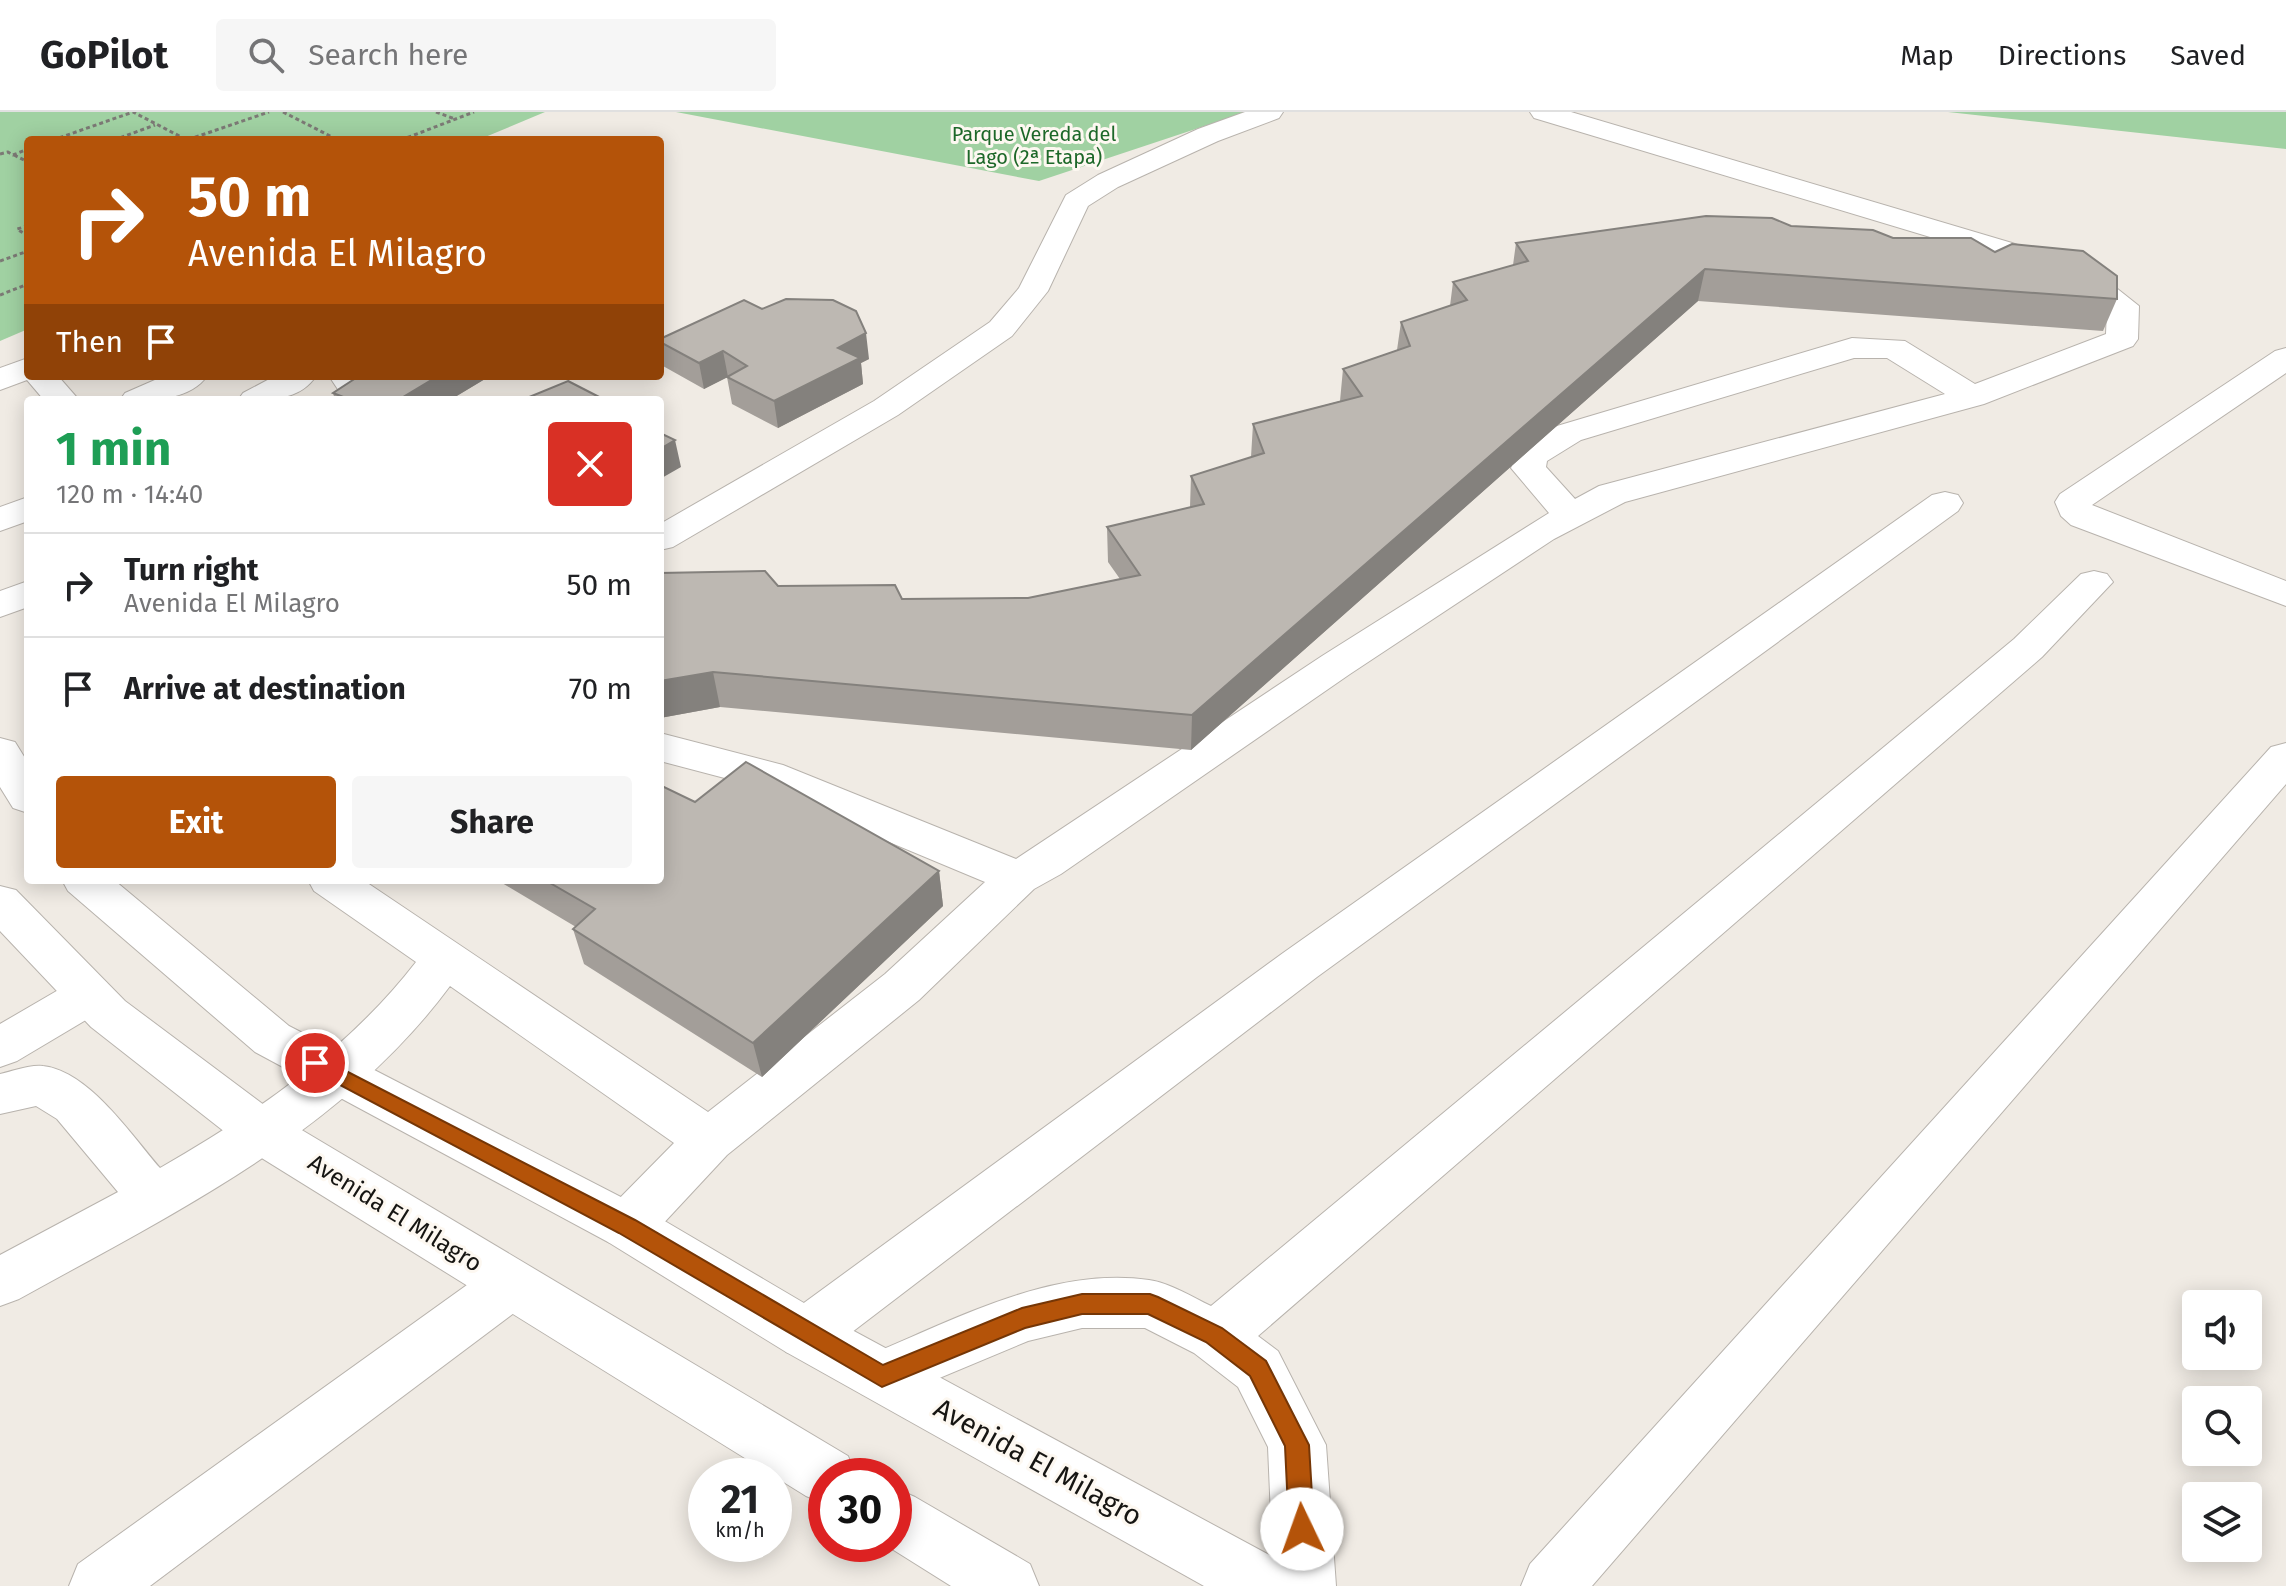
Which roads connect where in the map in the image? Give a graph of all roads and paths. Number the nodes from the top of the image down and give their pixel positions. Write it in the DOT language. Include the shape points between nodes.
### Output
graph roads {
  1 [pos="133,112"];
  2 [pos="269,112"];
  3 [pos="283,112"];
  4 [pos="436,112"];
  5 [pos="474,112"];
  6 [pos="1270,112"];
  7 [pos="1543,112"];
  8 [pos="456,119"];
  9 [pos="156,124"];
  10 [pos="64,136"];
  11 [pos="124,136"];
  12 [pos="179,136"];
  13 [pos="199,136"];
  14 [pos="329,136"];
  15 [pos="411,136"];
  16 [pos="24,151"];
  17 [pos="0,154"];
  18 [pos="13,155"];
  19 [pos="24,160"];
  20 [pos="24,252"];
  21 [pos="0,261"];
  22 [pos="24,286"];
  23 [pos="0,295"];
  24 [pos="2286,358"];
  25 [pos="24,370"];
  26 [pos="0,380"];
  27 [pos="44,380"];
  28 [pos="182,380"];
  29 [pos="292,380"];
  30 [pos="58,396"];
  31 [pos="146,396"];
  32 [pos="262,396"];
  33 [pos="1972,397"];
  34 [pos="1945,503"];
  35 [pos="24,510"];
  36 [pos="1572,517"];
  37 [pos="0,520"];
  38 [pos="664,537"];
  39 [pos="2286,556"];
  40 [pos="2094,582"];
  41 [pos="2272,589"];
  42 [pos="24,595"];
  43 [pos="0,605"];
  44 [pos="664,748"];
  45 [pos="0,752"];
  46 [pos="2286,757"];
  47 [pos="24,791"];
  48 [pos="1018,878"];
  49 [pos="89,884"];
  50 [pos="336,884"];
  51 [pos="0,902"];
  52 [pos="444,959"];
  53 [pos="89,995"];
  54 [pos="0,1048"];
  55 [pos="337,1075"];
  56 [pos="0,1094"];
  57 [pos="262,1132"];
  58 [pos="709,1140"];
  59 [pos="153,1197"];
  60 [pos="627,1226"];
  61 [pos="0,1282"];
  62 [pos="511,1284"];
  63 [pos="806,1334"];
  64 [pos="1214,1335"];
  65 [pos="882,1376"];
  66 [pos="808,1464"];
  67 [pos="912,1528"];
  68 [pos="996,1581"];
  69 [pos="100,1586"];
  70 [pos="1264,1586"];
  71 [pos="1305,1586"];
  72 [pos="1552,1586"];
  1 -- 9 [label="path"];
  1 -- 10 [label="path"];
  2 -- 13 [label="path"];
  3 -- 14 [label="path"];
  4 -- 8 [label="path"];
  5 -- 8 [label="path"];
  6 -- 38 [label="street" via="1108,181 1076,201 1033,291 1001,329 886,408"];
  7 -- 33 [label="street" via="2001,249 2089,281 2123,306 2122,339"];
  8 -- 15 [label="path"];
  9 -- 11 [label="path"];
  9 -- 12 [label="path"];
  16 -- 18 [label="path"];
  17 -- 18 [label="path"];
  18 -- 19 [label="path"];
  20 -- 21 [label="path"];
  22 -- 23 [label="path"];
  24 -- 41 [label="street" via="2073,502 2084,517"];
  25 -- 26 [label="street"];
  27 -- 30 [label="street"];
  28 -- 31 [label="street"];
  29 -- 32 [label="street"];
  33 -- 36 [label="street" via="1612,494"];
  33 -- 36 [label="street" via="1894,348 1852,348 1777,370 1569,433 1531,456 1528,468"];
  34 -- 63 [label="street" via="1312,956"];
  35 -- 37 [label="street"];
  36 -- 48 [label="street" via="1541,531"];
  39 -- 41 [label="street"];
  40 -- 64 [label="street" via="2028,648 1250,1310"];
  42 -- 43 [label="street"];
  44 -- 48 [label="street" via="768,775"];
  45 -- 47 [label="street"];
  46 -- 72 [label="street"];
  48 -- 58 [label="street" via="902,987"];
  49 -- 55 [label="street, Avenida El Milagro" via="272,1039"];
  50 -- 52 [label="street"];
  51 -- 53 [label="street, Avenida El Milagro"];
  52 -- 55 [label="street" via="422,994"];
  52 -- 58 [label="street"];
  53 -- 54 [label="street"];
  53 -- 57 [label="street, Avenida El Milagro"];
  55 -- 57 [label="street"];
  55 -- 60 [label="street, Avenida El Milagro"];
  56 -- 59 [label="street" via="42,1085 75,1105"];
  57 -- 59 [label="street"];
  57 -- 62 [label="street, Avenida El Milagro"];
  58 -- 60 [label="street"];
  59 -- 61 [label="street"];
  60 -- 63 [label="street, Avenida El Milagro"];
  62 -- 66 [label="street, Avenida El Milagro"];
  62 -- 69 [label="street"];
  63 -- 65 [label="street, Avenida El Milagro"];
  64 -- 65 [label="street" via="1150,1304 1082,1304 1022,1318"];
  64 -- 71 [label="street" via="1258,1369 1297,1445"];
  65 -- 70 [label="street, Avenida El Milagro"];
  67 -- 68 [label="street"];
}
